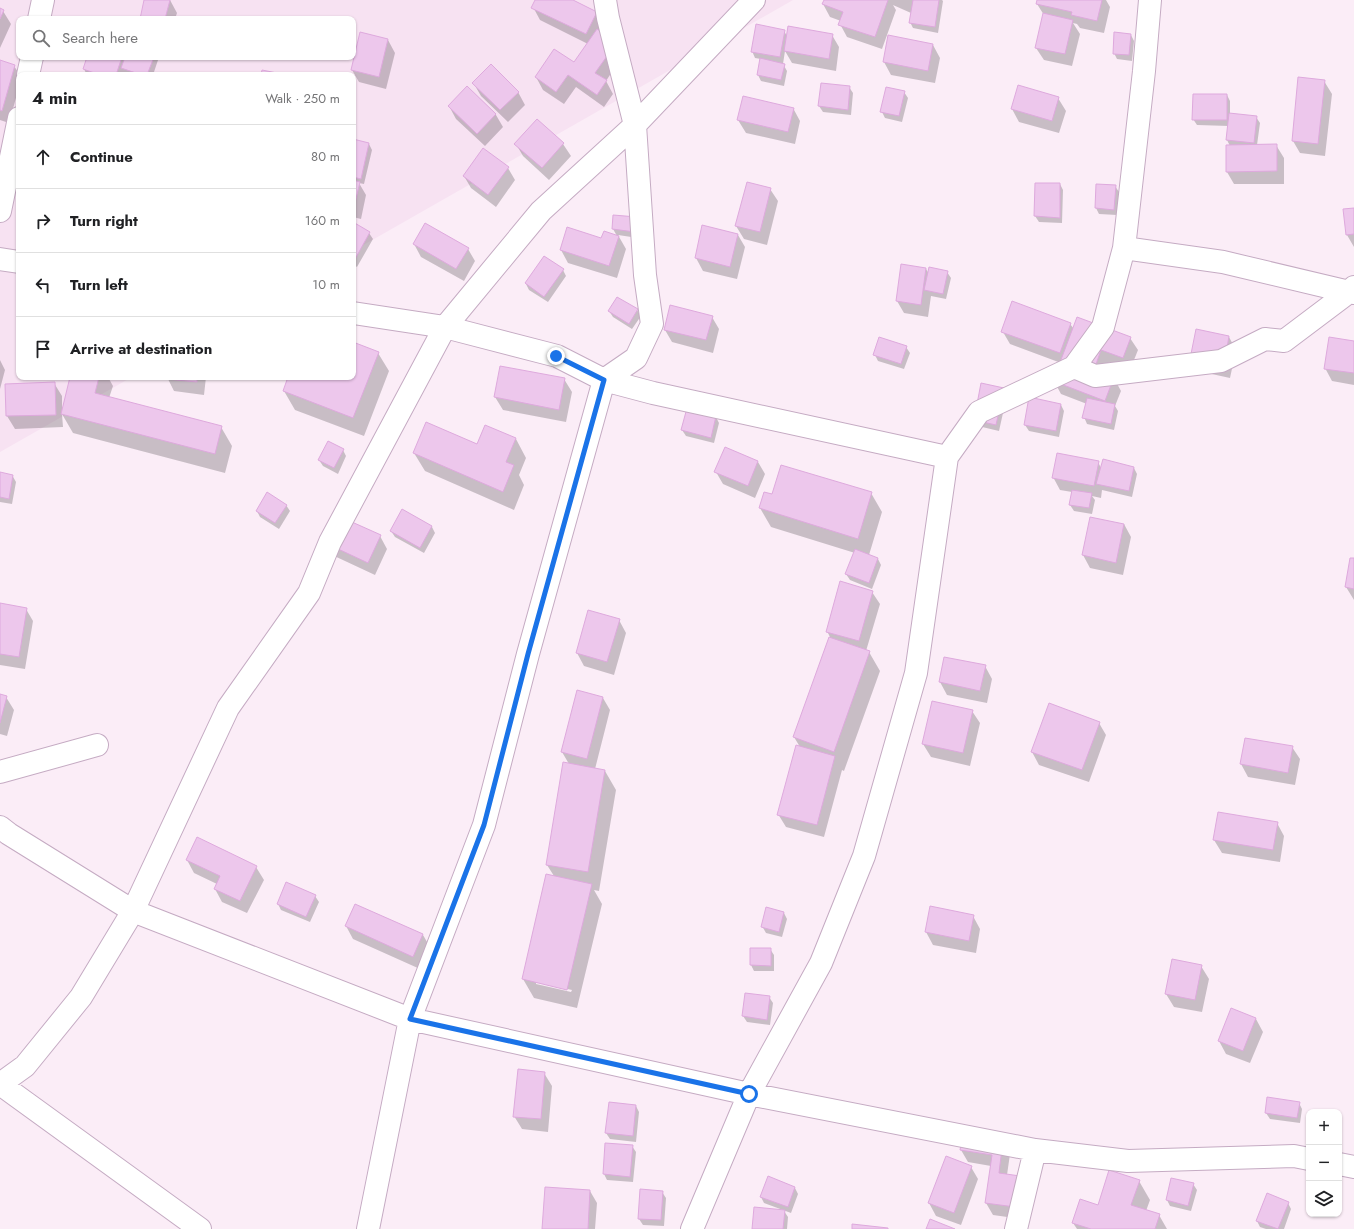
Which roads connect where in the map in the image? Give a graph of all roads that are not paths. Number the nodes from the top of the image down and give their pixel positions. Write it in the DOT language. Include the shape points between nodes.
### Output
graph roads {
  1 [pos="43,0"];
  2 [pos="605,0"];
  3 [pos="754,0"];
  4 [pos="1150,0"];
  5 [pos="40,16"];
  6 [pos="31,60"];
  7 [pos="29,72"];
  8 [pos="635,125"];
  9 [pos="16,133"];
  10 [pos="0,211"];
  11 [pos="1124,248"];
  12 [pos="0,259"];
  13 [pos="16,262"];
  14 [pos="1352,291"];
  15 [pos="356,313"];
  16 [pos="445,327"];
  17 [pos="1074,368"];
  18 [pos="604,380"];
  19 [pos="947,457"];
  20 [pos="97,744"];
  21 [pos="0,772"];
  22 [pos="0,827"];
  23 [pos="133,911"];
  24 [pos="410,1019"];
  25 [pos="0,1084"];
  26 [pos="749,1094"];
  27 [pos="1035,1150"];
  28 [pos="1306,1158"];
  29 [pos="1342,1165"];
  30 [pos="1354,1167"];
  31 [pos="200,1229"];
  32 [pos="368,1229"];
  33 [pos="692,1229"];
  34 [pos="1016,1229"];
  1 -- 5 [label="street"];
  2 -- 8 [label="street"];
  3 -- 8 [label="street"];
  4 -- 11 [label="street"];
  6 -- 7 [label="street"];
  8 -- 16 [label="street" via="541,211"];
  8 -- 18 [label="street" via="645,275 652,324 636,358"];
  9 -- 10 [label="street"];
  11 -- 14 [label="street" via="1223,262"];
  11 -- 17 [label="street" via="1103,326"];
  12 -- 13 [label="street"];
  14 -- 17 [label="street" via="1284,341 1265,340 1221,361 1095,376"];
  15 -- 16 [label="street"];
  16 -- 18 [label="street" via="556,356"];
  16 -- 23 [label="street" via="330,542 309,593 228,708"];
  17 -- 19 [label="street" via="978,412"];
  18 -- 19 [label="street"];
  18 -- 24 [label="street" via="528,654 484,825"];
  19 -- 26 [label="street" via="916,673 864,856 821,963"];
  20 -- 21 [label="street"];
  22 -- 23 [label="street"];
  23 -- 24 [label="street"];
  23 -- 25 [label="street" via="81,997 26,1066"];
  24 -- 26 [label="street"];
  24 -- 32 [label="street"];
  25 -- 31 [label="street"];
  26 -- 27 [label="street"];
  26 -- 33 [label="street"];
  27 -- 28 [label="street" via="1128,1161 1294,1156"];
  27 -- 34 [label="street"];
  29 -- 30 [label="street"];
}
